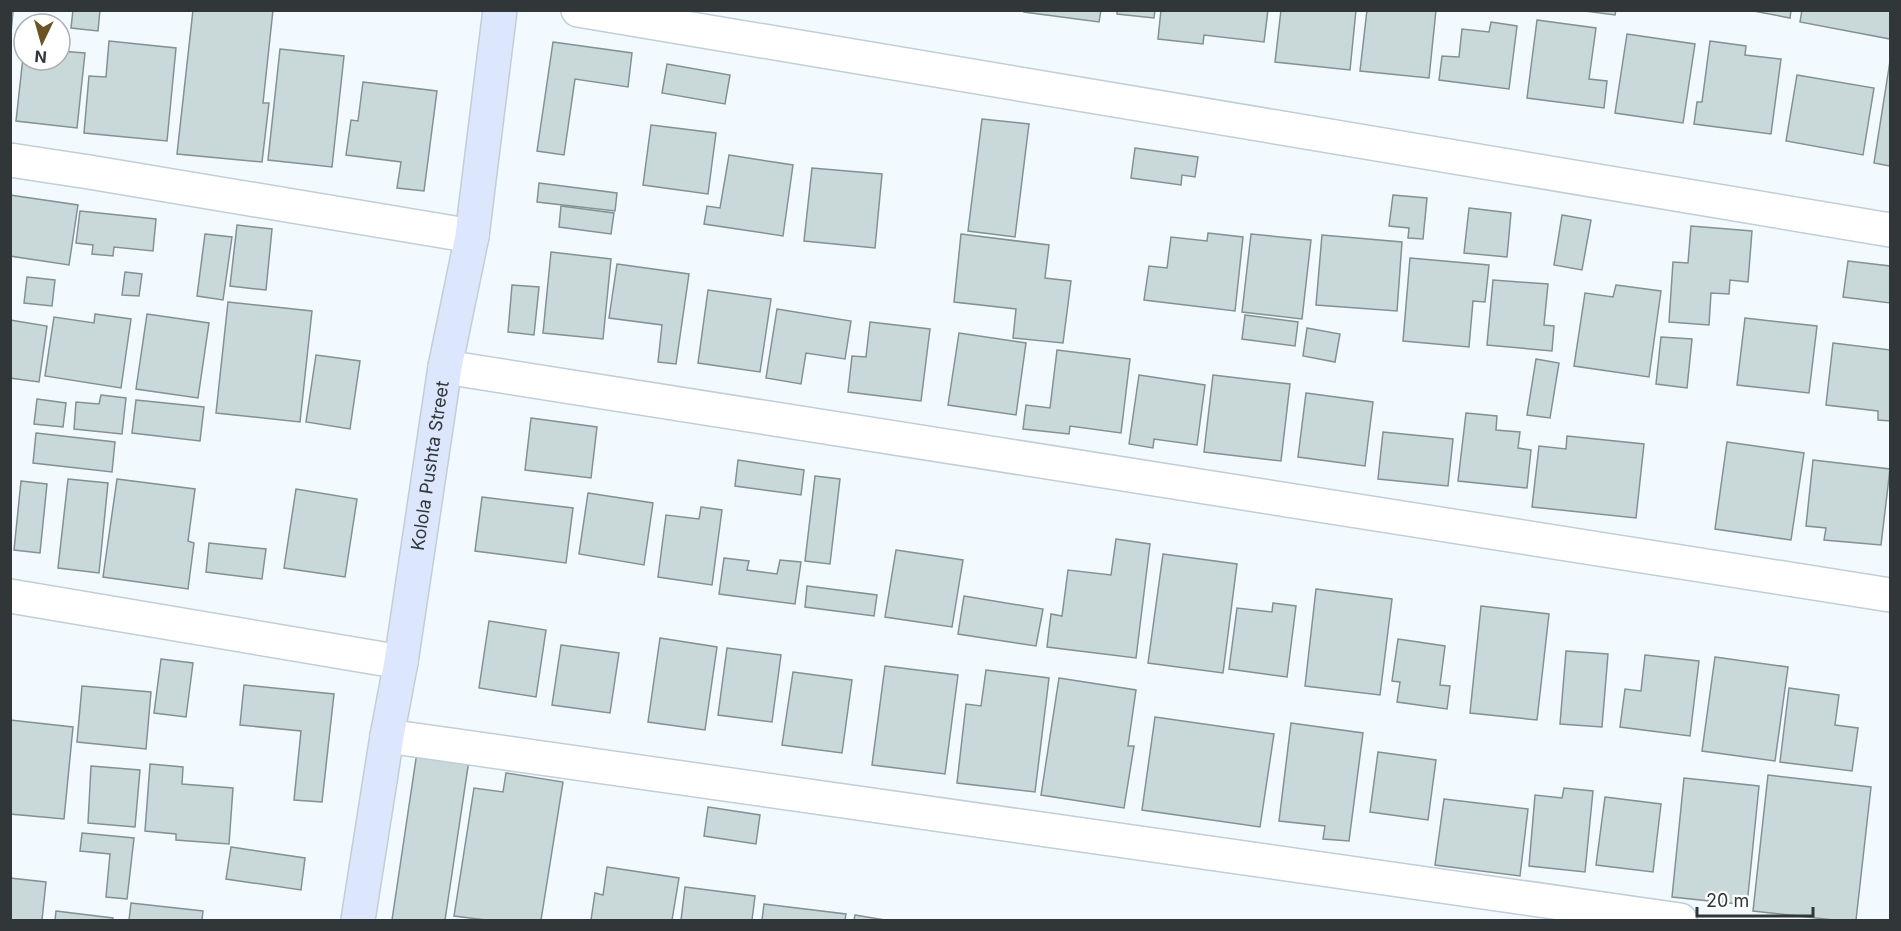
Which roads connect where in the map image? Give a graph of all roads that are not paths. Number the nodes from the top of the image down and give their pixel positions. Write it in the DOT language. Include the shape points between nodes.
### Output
graph roads {
  1 [pos="500,10"];
  2 [pos="578,10"];
  3 [pos="10,160"];
  4 [pos="1890,230"];
  5 [pos="472,236"];
  6 [pos="445,367"];
  7 [pos="1890,595"];
  8 [pos="10,596"];
  9 [pos="401,662"];
  10 [pos="387,736"];
  11 [pos="358,921"];
  12 [pos="1680,921"];
  1 -- 5 [label="main road, Kolola Pushta Street"];
  2 -- 4 [label="street"];
  3 -- 5 [label="street"];
  5 -- 6 [label="main road, Kolola Pushta Street"];
  6 -- 7 [label="street"];
  6 -- 9 [label="main road, Kolola Pushta Street"];
  8 -- 9 [label="street"];
  9 -- 10 [label="main road, Kolola Pushta Street"];
  10 -- 11 [label="main road, Kolola Pushta Street"];
  10 -- 12 [label="street"];
}
